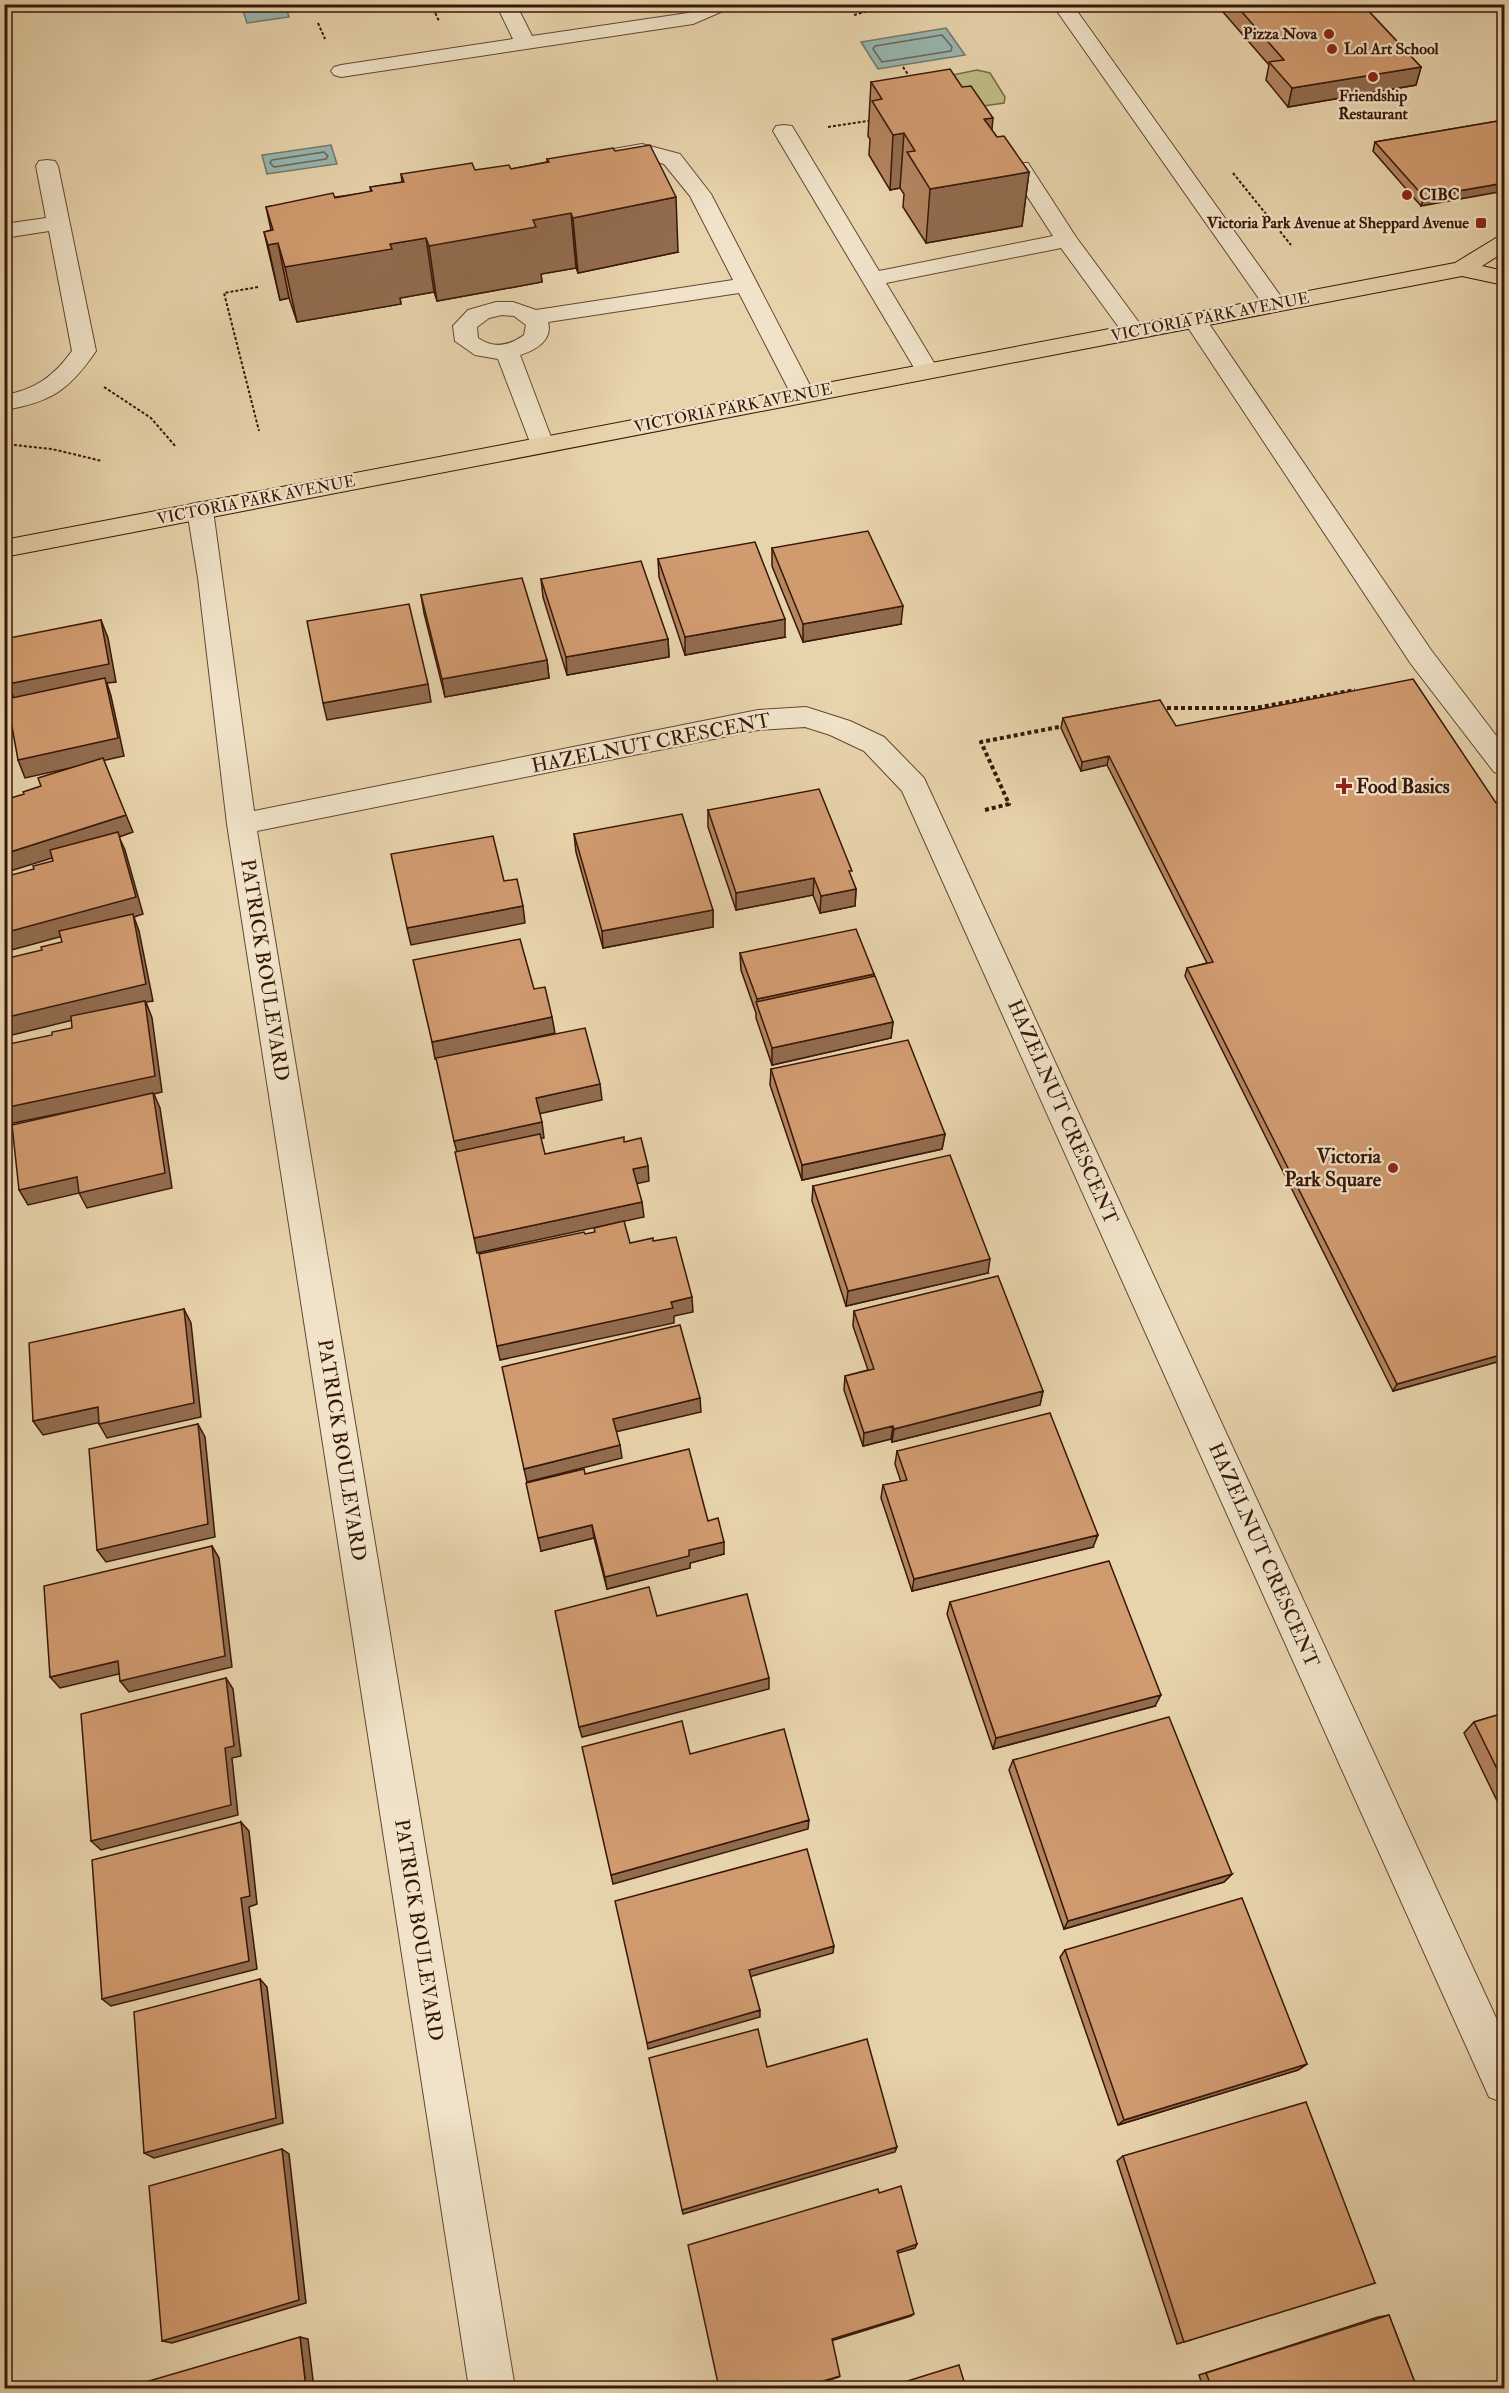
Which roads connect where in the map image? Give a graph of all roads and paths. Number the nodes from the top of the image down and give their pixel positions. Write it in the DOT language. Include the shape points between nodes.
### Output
graph roads {
  1 [pos="506,4"];
  2 [pos="723,4"];
  3 [pos="892,4"];
  4 [pos="1062,4"];
  5 [pos="854,15"];
  6 [pos="525,43"];
  7 [pos="903,67"];
  8 [pos="341,71"];
  9 [pos="915,85"];
  10 [pos="878,120"];
  11 [pos="784,131"];
  12 [pos="585,160"];
  13 [pos="47,165"];
  14 [pos="1020,168"];
  15 [pos="58,223"];
  16 [pos="4,231"];
  17 [pos="1067,240"];
  18 [pos="1504,243"];
  19 [pos="1462,269"];
  20 [pos="1504,278"];
  21 [pos="872,279"];
  22 [pos="746,285"];
  23 [pos="258,287"];
  24 [pos="1275,305"];
  25 [pos="533,317"];
  26 [pos="1195,320"];
  27 [pos="1134,332"];
  28 [pos="507,352"];
  29 [pos="72,369"];
  30 [pos="927,371"];
  31 [pos="803,395"];
  32 [pos="4,403"];
  33 [pos="259,431"];
  34 [pos="4,444"];
  35 [pos="542,445"];
  36 [pos="176,447"];
  37 [pos="102,461"];
  38 [pos="200,510"];
  39 [pos="4,549"];
  40 [pos="1367,688"];
  41 [pos="1152,709"];
  42 [pos="1074,724"];
  43 [pos="1504,765"];
  44 [pos="985,810"];
  45 [pos="241,824"];
  46 [pos="1504,2082"];
  47 [pos="492,2388"];
  1 -- 6 [label="street"];
  2 -- 6 [label="street" via="693,18"];
  3 -- 5 [label="path"];
  4 -- 24 [label="street"];
  6 -- 8 [label="street"];
  7 -- 9 [label="path"];
  10 -- 11 [label="path"];
  11 -- 21 [label="street"];
  12 -- 22 [label="street" via="642,150 672,159 699,194"];
  13 -- 15 [label="street"];
  14 -- 17 [label="street"];
  15 -- 16 [label="street"];
  15 -- 29 [label="street" via="84,351"];
  17 -- 21 [label="street"];
  17 -- 27 [label="street"];
  18 -- 19 [label="main road, VICTORIA PARK AVENUE"];
  19 -- 20 [label="main road, VICTORIA PARK AVENUE"];
  19 -- 24 [label="main road, VICTORIA PARK AVENUE"];
  21 -- 30 [label="street"];
  22 -- 25 [label="street"];
  22 -- 31 [label="street"];
  23 -- 33 [label="path" via="224,293"];
  24 -- 26 [label="main road, VICTORIA PARK AVENUE"];
  25 -- 28 [label="street" via="538,324 535,338"];
  25 -- 28 [label="street" via="502,308 479,313 465,326 464,333 474,346"];
  26 -- 27 [label="main road, VICTORIA PARK AVENUE"];
  26 -- 43 [label="street" via="1421,657"];
  27 -- 30 [label="main road, VICTORIA PARK AVENUE"];
  28 -- 35 [label="street"];
  29 -- 32 [label="street" via="64,381 32,399"];
  29 -- 36 [label="path" via="151,418"];
  30 -- 31 [label="main road, VICTORIA PARK AVENUE"];
  31 -- 35 [label="main road, VICTORIA PARK AVENUE"];
  34 -- 37 [label="path" via="52,449"];
  35 -- 38 [label="main road, VICTORIA PARK AVENUE"];
  38 -- 39 [label="main road, VICTORIA PARK AVENUE"];
  38 -- 45 [label="street, PATRICK BOULEVARD"];
  40 -- 41 [label="path" via="1255,708"];
  42 -- 44 [label="path" via="981,742 1009,804"];
  45 -- 46 [label="street, HAZELNUT CRESCENT" via="758,720 806,717 874,744 914,785"];
  45 -- 47 [label="street, PATRICK BOULEVARD"];
}
